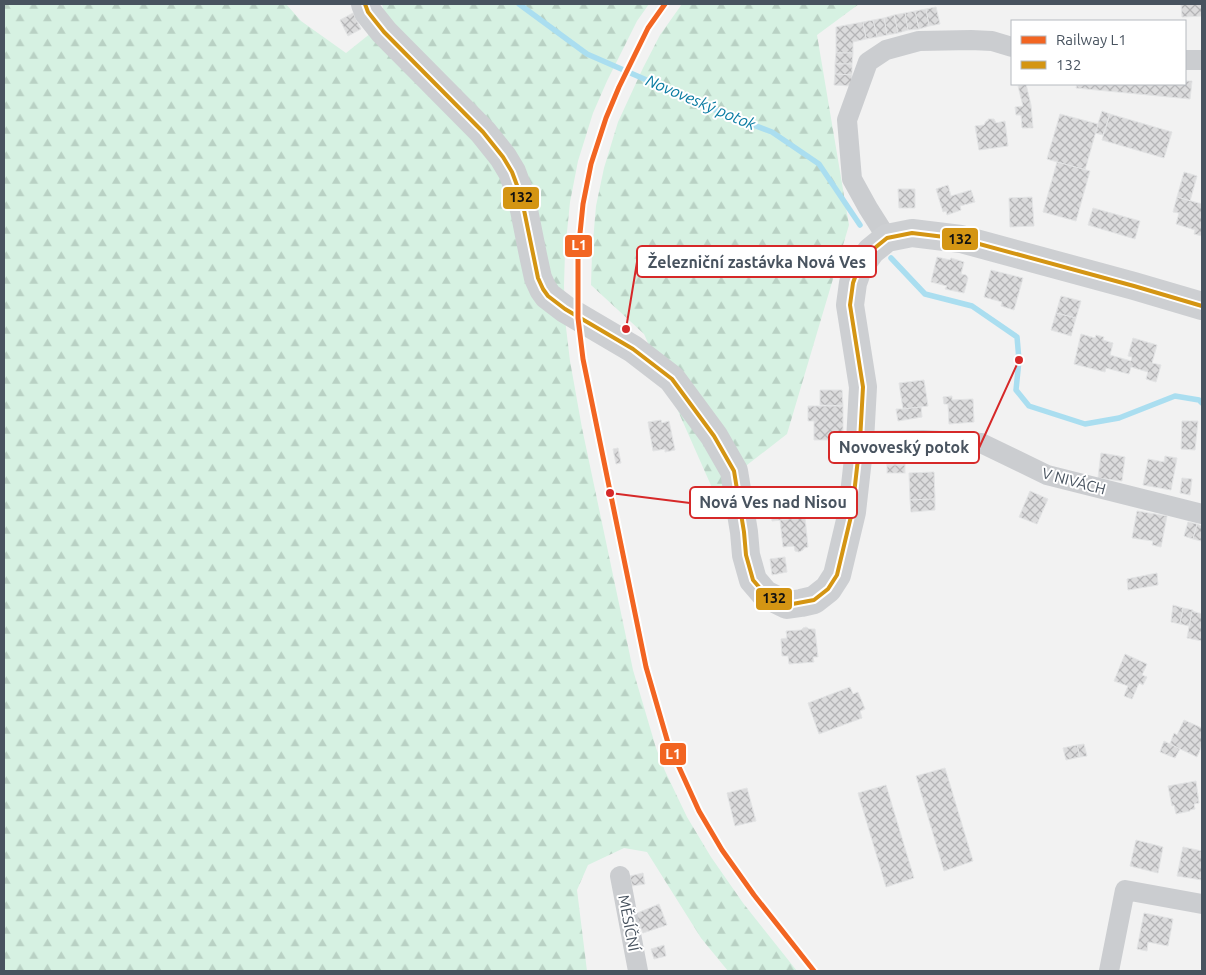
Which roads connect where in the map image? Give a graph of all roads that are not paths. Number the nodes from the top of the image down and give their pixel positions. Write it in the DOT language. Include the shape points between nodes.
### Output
graph roads {
  1 [pos="365,4"];
  2 [pos="1011,47"];
  3 [pos="1186,60"];
  4 [pos="1202,60"];
  5 [pos="887,238"];
  6 [pos="1202,306"];
  7 [pos="860,441"];
  8 [pos="1202,514"];
  9 [pos="620,876"];
  10 [pos="1202,904"];
  11 [pos="638,971"];
  12 [pos="1109,971"];
  1 -- 7 [label="street" via="384,32 483,132 503,157 518,188 538,278 548,296 578,318 633,349 672,379 714,436 734,471 746,555 753,580 765,594 778,602 787,605 814,600 828,589 837,575 852,512"];
  2 -- 5 [label="street" via="992,41 918,41 886,50 868,62 847,120 852,179"];
  3 -- 4 [label="street"];
  5 -- 6 [label="street" via="912,233 961,239"];
  5 -- 7 [label="street" via="858,269 850,305 864,387"];
  7 -- 8 [label="street, V NIVÁCH" via="923,440 981,444 1047,475"];
  9 -- 11 [label="street, MĚSÍČNÍ"];
  10 -- 12 [label="street" via="1125,890"];
}
